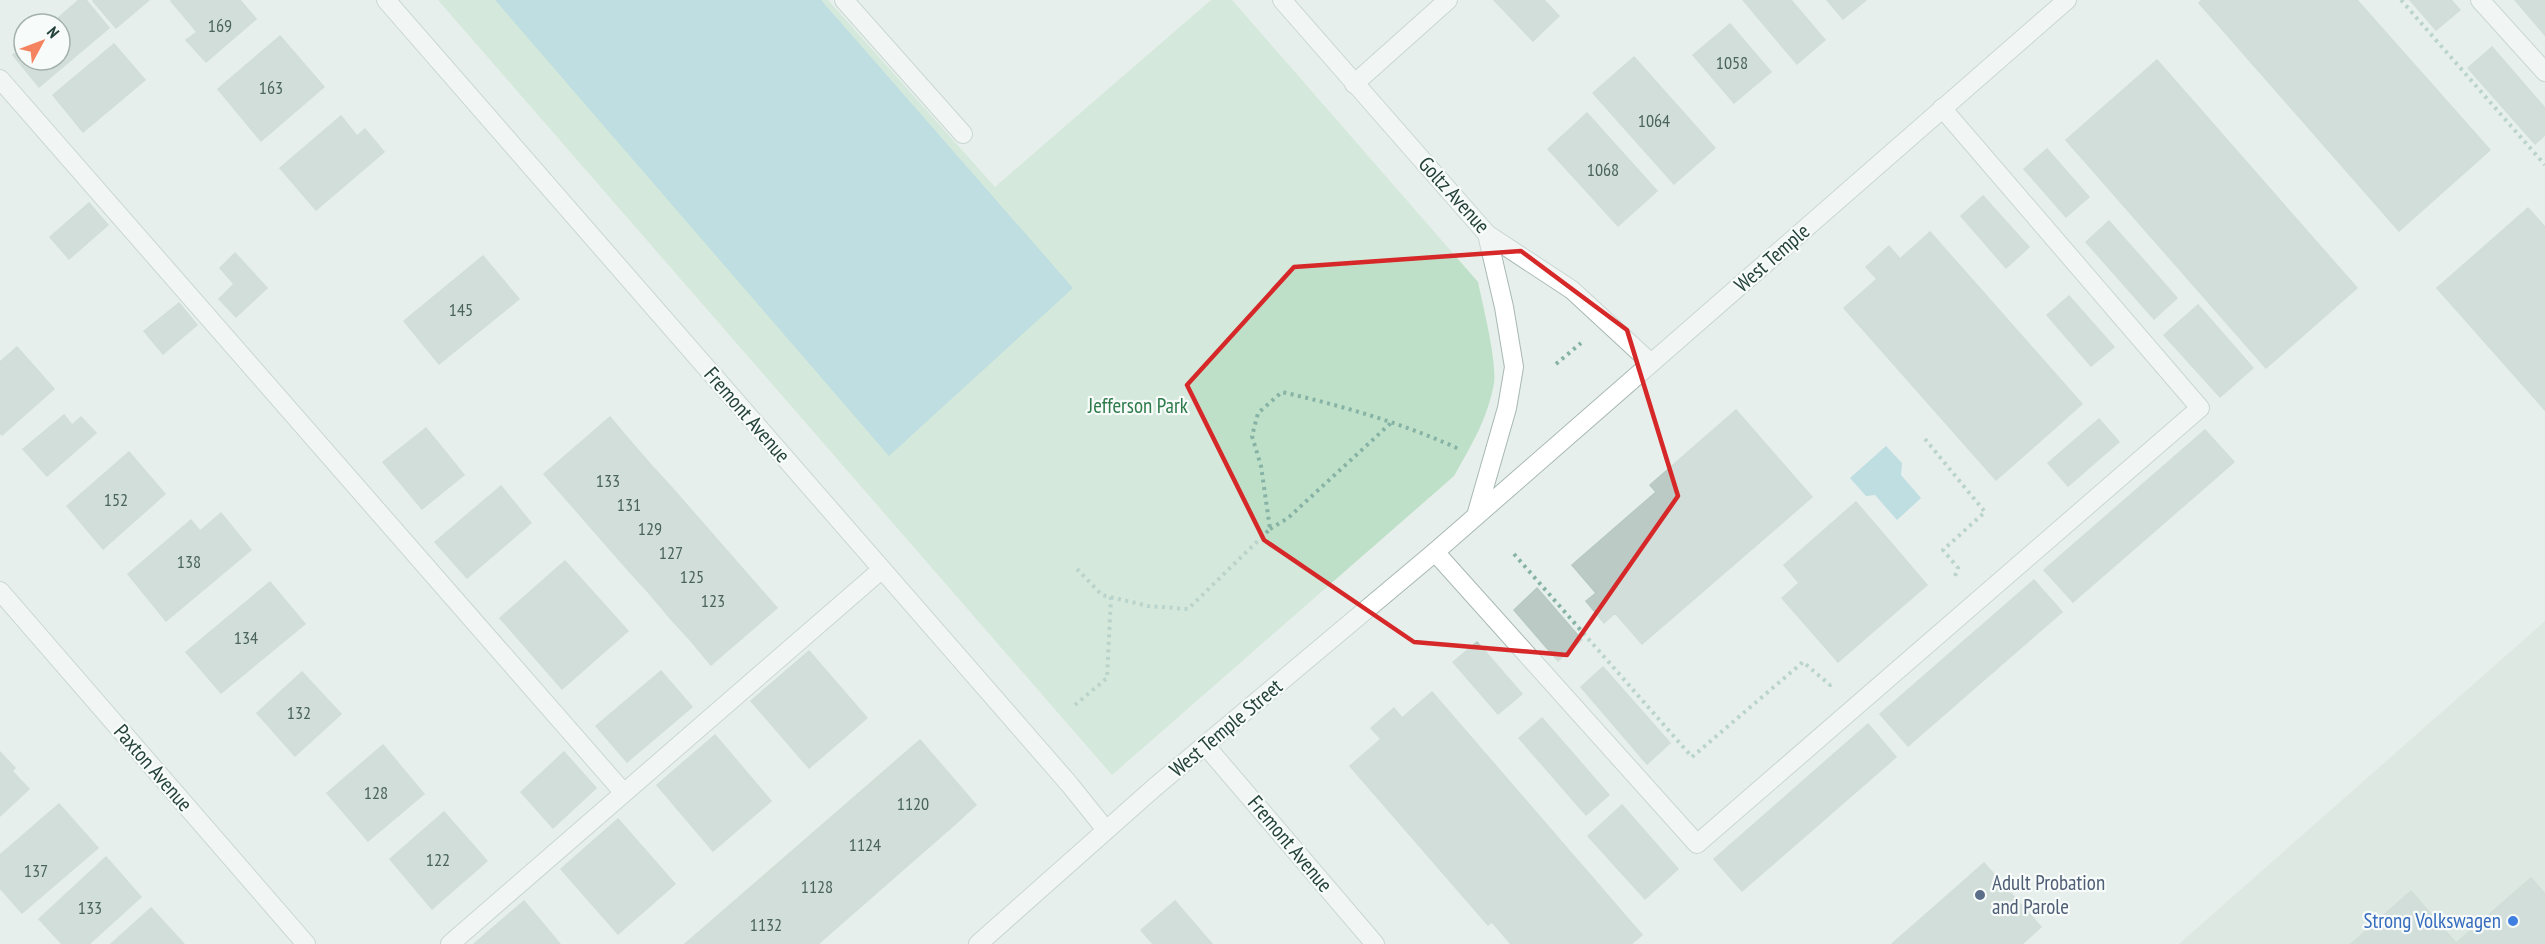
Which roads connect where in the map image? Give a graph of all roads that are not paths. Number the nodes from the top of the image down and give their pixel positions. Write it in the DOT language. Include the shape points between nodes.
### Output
graph roads {
  1 [pos="386,0"];
  2 [pos="844,0"];
  3 [pos="1282,0"];
  4 [pos="1448,0"];
  5 [pos="2067,0"];
  6 [pos="2480,0"];
  7 [pos="2545,72"];
  8 [pos="0,79"];
  9 [pos="1354,84"];
  10 [pos="1942,108"];
  11 [pos="963,134"];
  12 [pos="1487,234"];
  13 [pos="1651,363"];
  14 [pos="1476,516"];
  15 [pos="1435,552"];
  16 [pos="881,570"];
  17 [pos="0,591"];
  18 [pos="1205,745"];
  19 [pos="624,793"];
  20 [pos="1106,830"];
  21 [pos="306,944"];
  22 [pos="450,944"];
  23 [pos="978,944"];
  24 [pos="1375,944"];
  1 -- 16 [label="street, Fremont Avenue"];
  2 -- 11 [label="street"];
  3 -- 9 [label="street, Goltz Avenue"];
  4 -- 9 [label="street"];
  5 -- 10 [label="street, West Temple"];
  6 -- 7 [label="street"];
  8 -- 19 [label="street"];
  9 -- 12 [label="street, Goltz Avenue"];
  10 -- 13 [label="street, West Temple"];
  10 -- 15 [label="street" via="2200,408 1697,844"];
  12 -- 13 [label="street, Goltz Avenue" via="1572,290"];
  12 -- 14 [label="street" via="1514,367 1507,408"];
  13 -- 14 [label="street, West Temple"];
  14 -- 15 [label="street, West Temple Street"];
  15 -- 18 [label="street, West Temple Street"];
  16 -- 19 [label="street"];
  16 -- 20 [label="street, Fremont Avenue"];
  17 -- 21 [label="street, Paxton Avenue"];
  18 -- 20 [label="street, West Temple Street"];
  18 -- 24 [label="street, Fremont Avenue"];
  19 -- 22 [label="street"];
  20 -- 23 [label="street, West Temple Street"];
}
